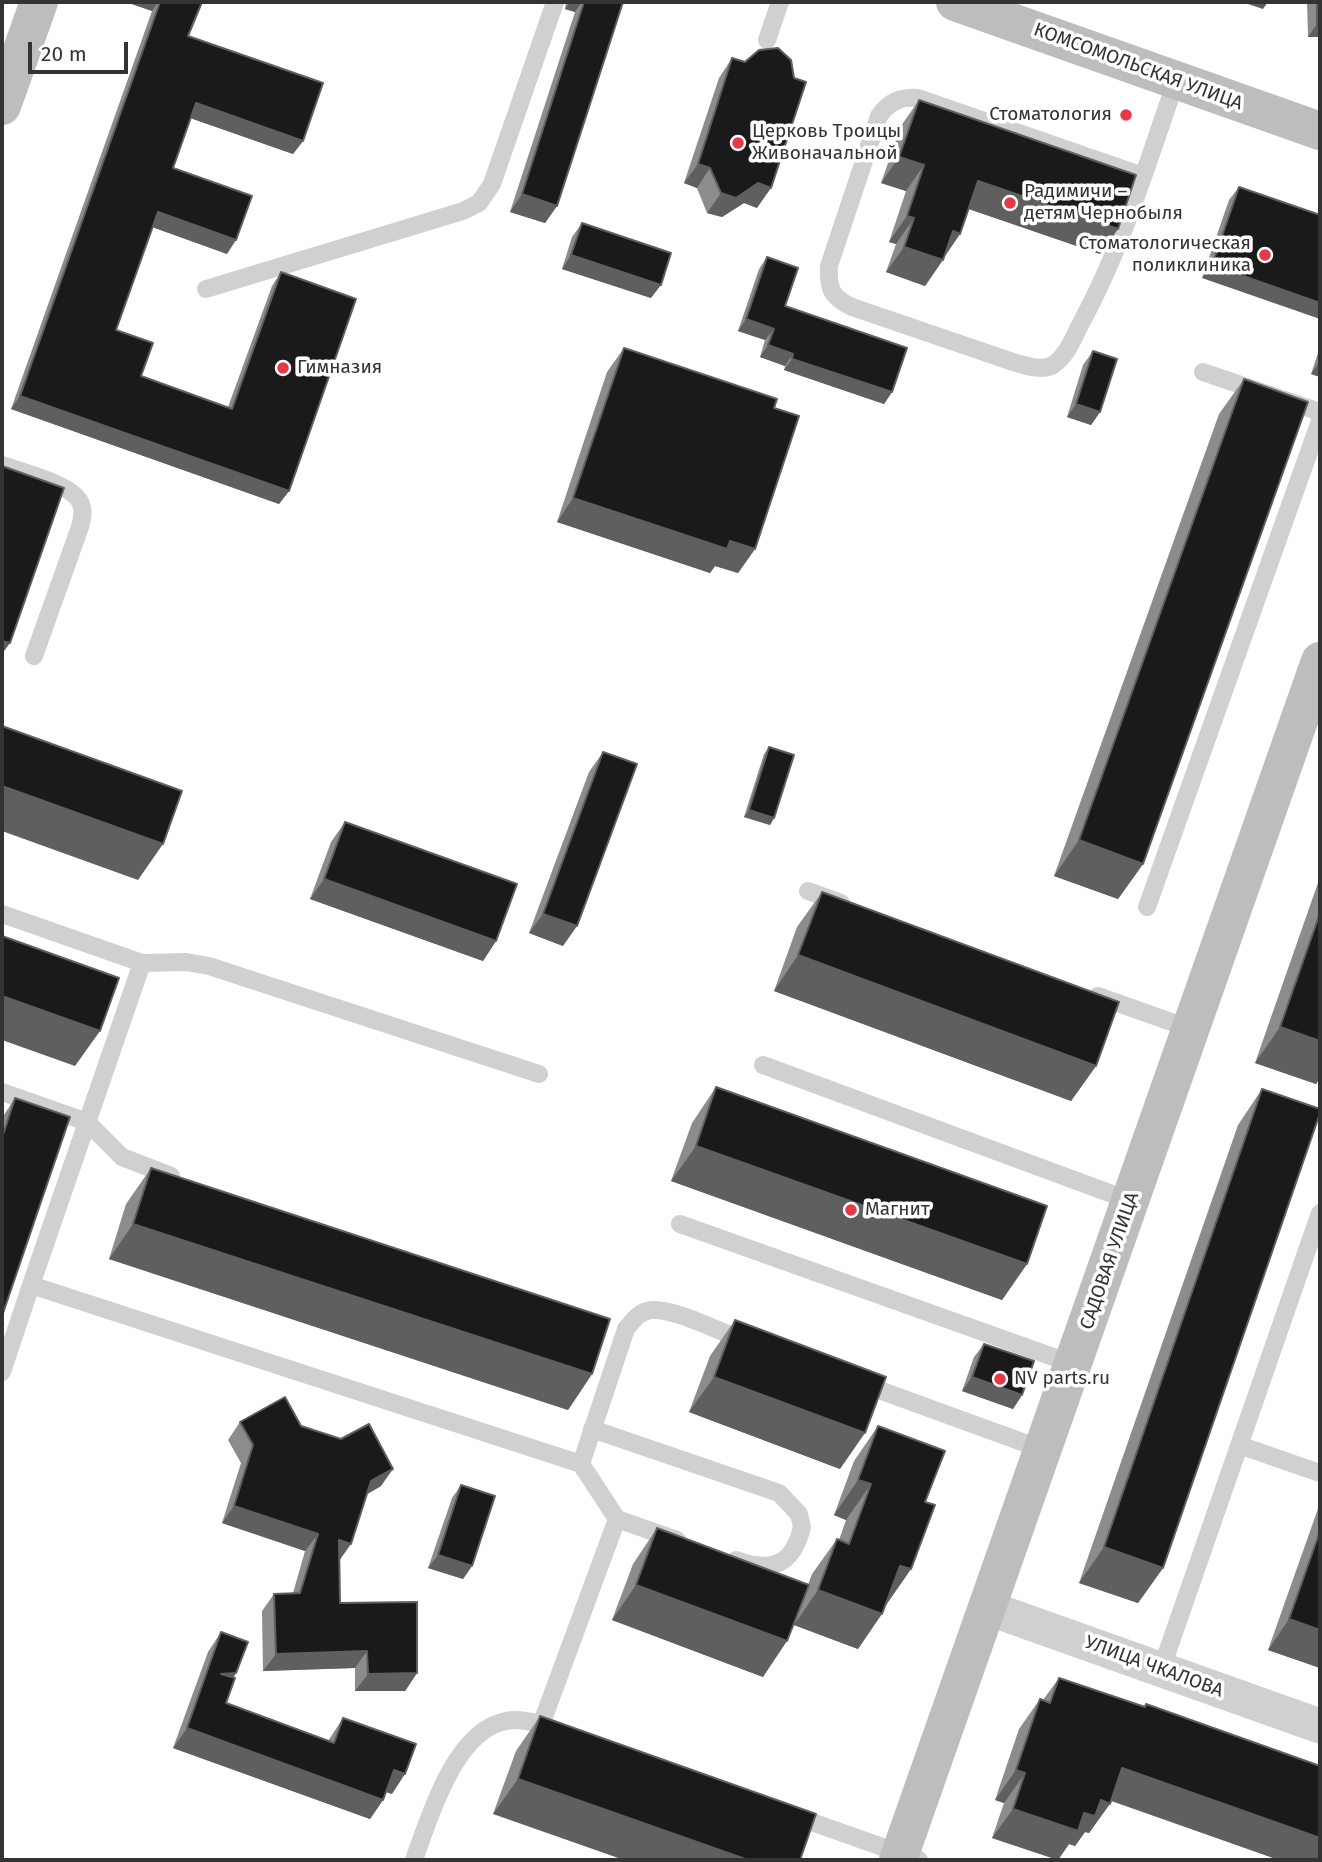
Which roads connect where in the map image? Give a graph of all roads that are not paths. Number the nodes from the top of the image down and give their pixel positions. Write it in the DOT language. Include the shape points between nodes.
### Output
graph roads {
  1 [pos="39,2"];
  2 [pos="555,2"];
  3 [pos="780,2"];
  4 [pos="955,2"];
  5 [pos="767,40"];
  6 [pos="1176,81"];
  7 [pos="2,106"];
  8 [pos="1320,131"];
  9 [pos="1143,176"];
  10 [pos="206,289"];
  11 [pos="1203,372"];
  12 [pos="1320,412"];
  13 [pos="1320,421"];
  14 [pos="2,465"];
  15 [pos="34,656"];
  16 [pos="1320,662"];
  17 [pos="808,891"];
  18 [pos="1147,907"];
  19 [pos="860,910"];
  20 [pos="2,914"];
  21 [pos="142,963"];
  22 [pos="1084,991"];
  23 [pos="1191,1029"];
  24 [pos="763,1065"];
  25 [pos="539,1074"];
  26 [pos="2,1092"];
  27 [pos="87,1122"];
  28 [pos="192,1183"];
  29 [pos="1131,1201"];
  30 [pos="1320,1213"];
  31 [pos="680,1224"];
  32 [pos="31,1285"];
  33 [pos="759,1346"];
  34 [pos="1073,1364"];
  35 [pos="2,1372"];
  36 [pos="837,1374"];
  37 [pos="592,1429"];
  38 [pos="1239,1445"];
  39 [pos="1044,1450"];
  40 [pos="581,1464"];
  41 [pos="1320,1473"];
  42 [pos="617,1519"];
  43 [pos="692,1545"];
  44 [pos="717,1553"];
  45 [pos="988,1608"];
  46 [pos="1161,1670"];
  47 [pos="541,1725"];
  48 [pos="1320,1726"];
  49 [pos="580,1739"];
  50 [pos="777,1810"];
  51 [pos="906,1858"];
  52 [pos="414,1860"];
  1 -- 7 [label="street"];
  2 -- 10 [label="lane" via="492,184 479,202 463,211"];
  3 -- 5 [label="lane"];
  4 -- 6 [label="street, КОМСОМОЛЬСКАЯ УЛИЦА"];
  6 -- 8 [label="street, КОМСОМОЛЬСКАЯ УЛИЦА"];
  6 -- 9 [label="lane"];
  9 -- 9 [label="lane" via="918,98 903,97 888,104 879,116 829,266 828,287 852,307 1016,363 1052,366 1066,352 1101,287"];
  11 -- 12 [label="lane"];
  13 -- 18 [label="lane"];
  14 -- 15 [label="lane" via="65,488 81,503 83,512"];
  16 -- 23 [label="street, САДОВАЯ УЛИЦА"];
  17 -- 19 [label="lane"];
  20 -- 21 [label="lane"];
  21 -- 25 [label="lane" via="209,966"];
  21 -- 27 [label="lane"];
  22 -- 23 [label="lane"];
  23 -- 29 [label="street, САДОВАЯ УЛИЦА"];
  24 -- 29 [label="lane"];
  26 -- 27 [label="lane"];
  27 -- 28 [label="lane" via="122,1157"];
  27 -- 32 [label="lane"];
  29 -- 34 [label="street, САДОВАЯ УЛИЦА"];
  30 -- 38 [label="lane"];
  31 -- 34 [label="lane"];
  32 -- 35 [label="lane"];
  32 -- 40 [label="lane"];
  33 -- 37 [label="lane" via="668,1313 651,1310 636,1317 619,1327"];
  34 -- 39 [label="street, САДОВАЯ УЛИЦА"];
  36 -- 39 [label="lane"];
  37 -- 40 [label="lane"];
  37 -- 44 [label="lane" via="779,1493 799,1514 799,1541 779,1564 754,1566"];
  38 -- 41 [label="lane"];
  38 -- 46 [label="lane"];
  39 -- 45 [label="street, САДОВАЯ УЛИЦА"];
  40 -- 42 [label="lane"];
  42 -- 43 [label="lane"];
  42 -- 47 [label="lane"];
  45 -- 46 [label="street, УЛИЦА ЧКАЛОВА"];
  45 -- 51 [label="street, САДОВАЯ УЛИЦА"];
  46 -- 48 [label="street, УЛИЦА ЧКАЛОВА"];
  47 -- 49 [label="lane"];
  47 -- 52 [label="lane" via="506,1721 478,1734 447,1777"];
  50 -- 51 [label="lane"];
}
